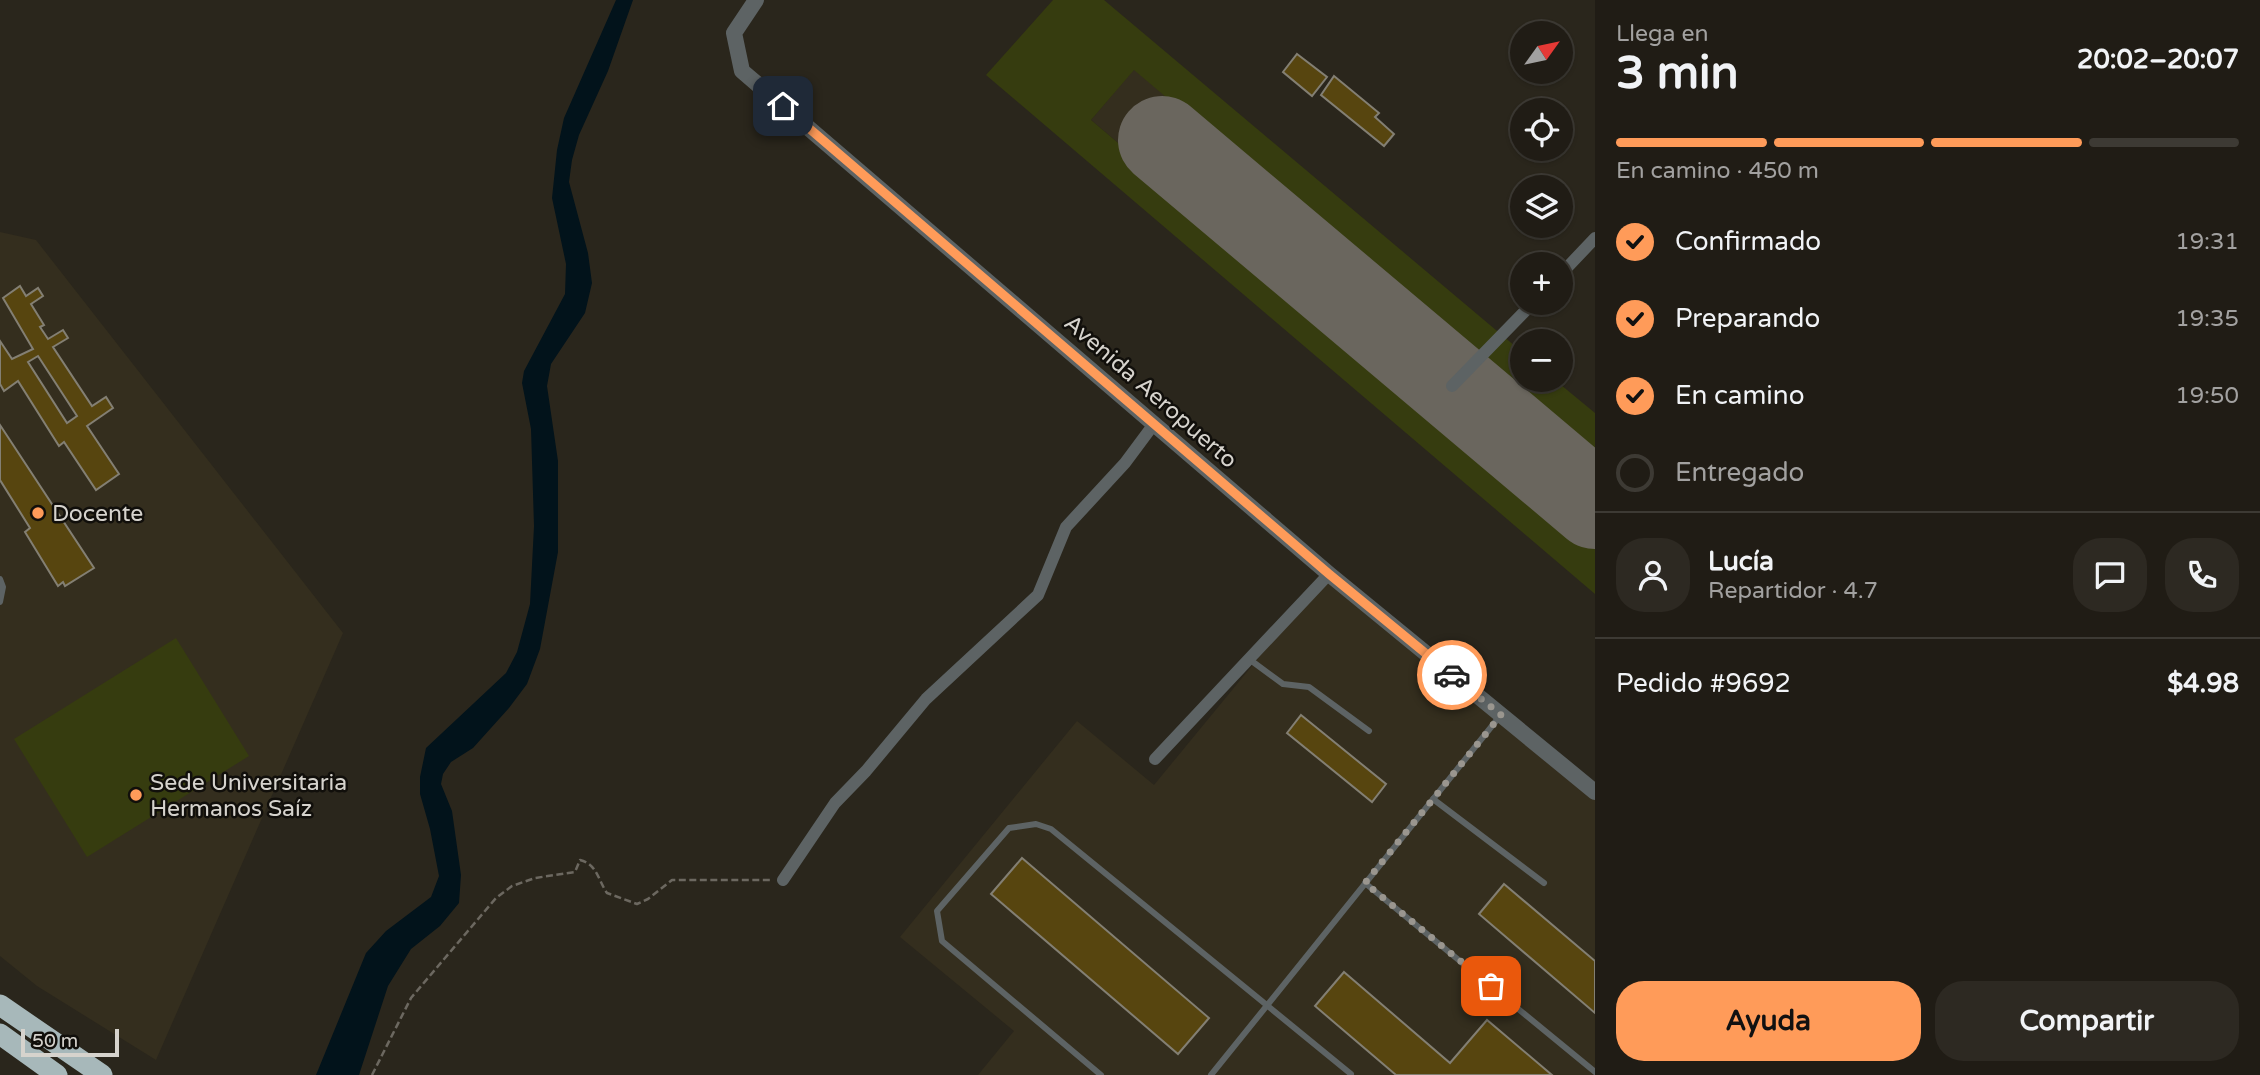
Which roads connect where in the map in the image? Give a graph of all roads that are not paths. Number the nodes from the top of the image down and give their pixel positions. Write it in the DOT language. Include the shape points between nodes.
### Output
graph roads {
  1 [pos="756,0"];
  2 [pos="1595,238"];
  3 [pos="1573,261"];
  4 [pos="1521,315"];
  5 [pos="1452,386"];
  6 [pos="1154,424"];
  7 [pos="1329,574"];
  8 [pos="0,579"];
  9 [pos="0,602"];
  10 [pos="1249,659"];
  11 [pos="1501,715"];
  12 [pos="1369,731"];
  13 [pos="1155,759"];
  14 [pos="1595,792"];
  15 [pos="1433,799"];
  16 [pos="783,880"];
  17 [pos="1365,883"];
  18 [pos="1544,883"];
  19 [pos="0,1005"];
  20 [pos="1266,1006"];
  21 [pos="0,1034"];
  22 [pos="1595,1072"];
  23 [pos="1351,1074"];
  24 [pos="57,1075"];
  25 [pos="102,1075"];
  26 [pos="1101,1075"];
  27 [pos="1211,1075"];
  1 -- 6 [label="street, Avenida Aeropuerto" via="734,33 742,71"];
  2 -- 3 [label="street"];
  4 -- 5 [label="street"];
  6 -- 7 [label="street, Avenida Aeropuerto"];
  6 -- 16 [label="street" via="1066,527 1038,596 926,699 835,803"];
  7 -- 10 [label="street"];
  7 -- 11 [label="street, Avenida Aeropuerto"];
  8 -- 9 [label="lane"];
  10 -- 12 [label="lane" via="1283,684 1309,687"];
  10 -- 13 [label="street"];
  11 -- 14 [label="street, Avenida Aeropuerto"];
  11 -- 15 [label="lane"];
  15 -- 17 [label="lane"];
  15 -- 18 [label="lane"];
  17 -- 20 [label="lane"];
  17 -- 22 [label="lane"];
  19 -- 25 [label="highway"];
  20 -- 23 [label="lane"];
  20 -- 26 [label="lane" via="1051,829 1036,824 1009,828 937,911 942,941"];
  20 -- 27 [label="lane"];
  21 -- 24 [label="highway"];
}
